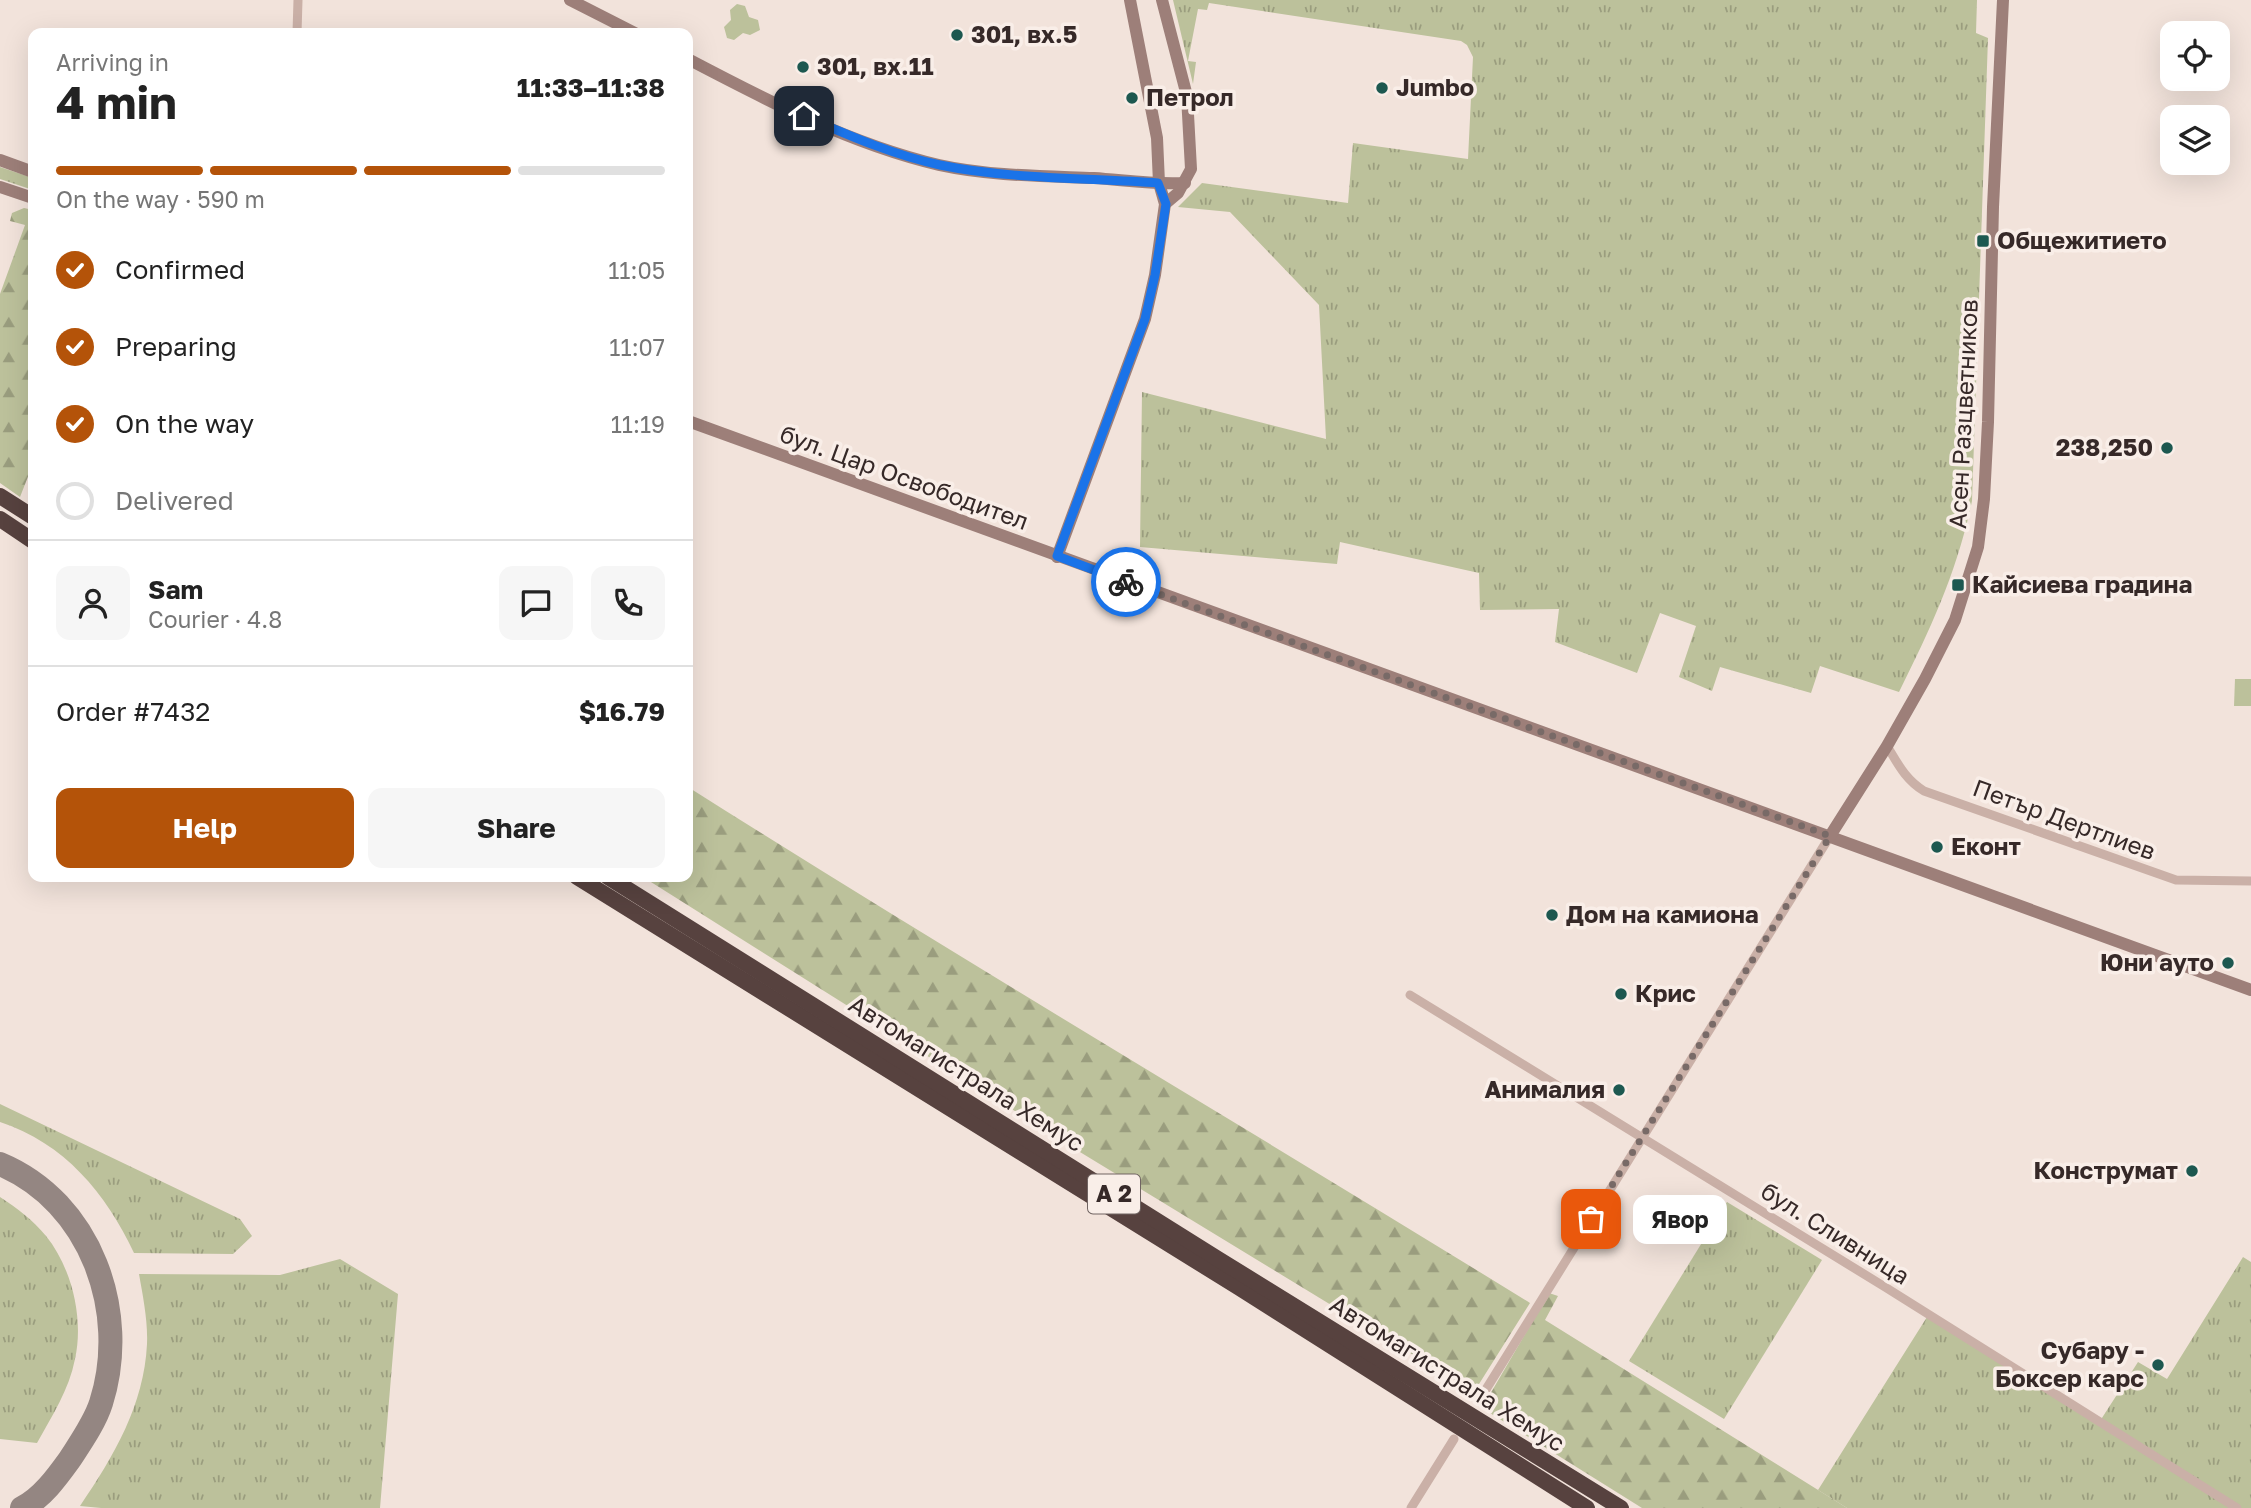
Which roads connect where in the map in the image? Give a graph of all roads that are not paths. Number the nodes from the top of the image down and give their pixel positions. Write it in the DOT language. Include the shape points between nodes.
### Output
graph roads {
  1 [pos="298,0"];
  2 [pos="570,0"];
  3 [pos="1129,0"];
  4 [pos="1162,0"];
  5 [pos="2003,0"];
  6 [pos="297,28"];
  7 [pos="625,28"];
  8 [pos="693,62"];
  9 [pos="0,160"];
  10 [pos="28,170"];
  11 [pos="1158,183"];
  12 [pos="1185,183"];
  13 [pos="0,187"];
  14 [pos="28,196"];
  15 [pos="1166,204"];
  16 [pos="693,423"];
  17 [pos="0,496"];
  18 [pos="28,514"];
  19 [pos="0,519"];
  20 [pos="28,538"];
  21 [pos="1057,556"];
  22 [pos="1887,746"];
  23 [pos="1830,836"];
  24 [pos="2251,881"];
  25 [pos="585,882"];
  26 [pos="616,882"];
  27 [pos="2251,990"];
  28 [pos="1410,995"];
  29 [pos="1644,1138"];
  30 [pos="1479,1399"];
  31 [pos="1454,1438"];
  32 [pos="1411,1508"];
  33 [pos="1587,1508"];
  34 [pos="1621,1508"];
  35 [pos="2237,1508"];
  1 -- 6 [label="street"];
  2 -- 7 [label="street"];
  3 -- 11 [label="street" via="1157,138"];
  4 -- 12 [label="street" via="1187,96 1191,169"];
  5 -- 22 [label="street, Асен Разцветников" via="1988,422 1978,547 1955,620"];
  8 -- 11 [label="street" via="823,125 940,165"];
  9 -- 10 [label="street"];
  11 -- 12 [label="street"];
  11 -- 15 [label="street"];
  12 -- 15 [label="street"];
  13 -- 14 [label="street"];
  15 -- 21 [label="street" via="1145,319"];
  16 -- 21 [label="street, бул. Цар Освободител"];
  17 -- 18 [label="highway"];
  19 -- 20 [label="highway"];
  21 -- 23 [label="street, бул. Цар Освободител"];
  22 -- 23 [label="street, Асен Разцветников"];
  22 -- 24 [label="street, Петър Дертлиев" via="1903,774 1924,791 2176,880"];
  23 -- 27 [label="street, бул. Цар Освободител"];
  23 -- 29 [label="street"];
  25 -- 33 [label="highway, Автомагистрала Хемус / A 2"];
  26 -- 34 [label="highway, Автомагистрала Хемус / A 2"];
  28 -- 29 [label="street, бул. Сливница"];
  29 -- 30 [label="street"];
  29 -- 35 [label="street, бул. Сливница"];
  31 -- 32 [label="street"];
}
